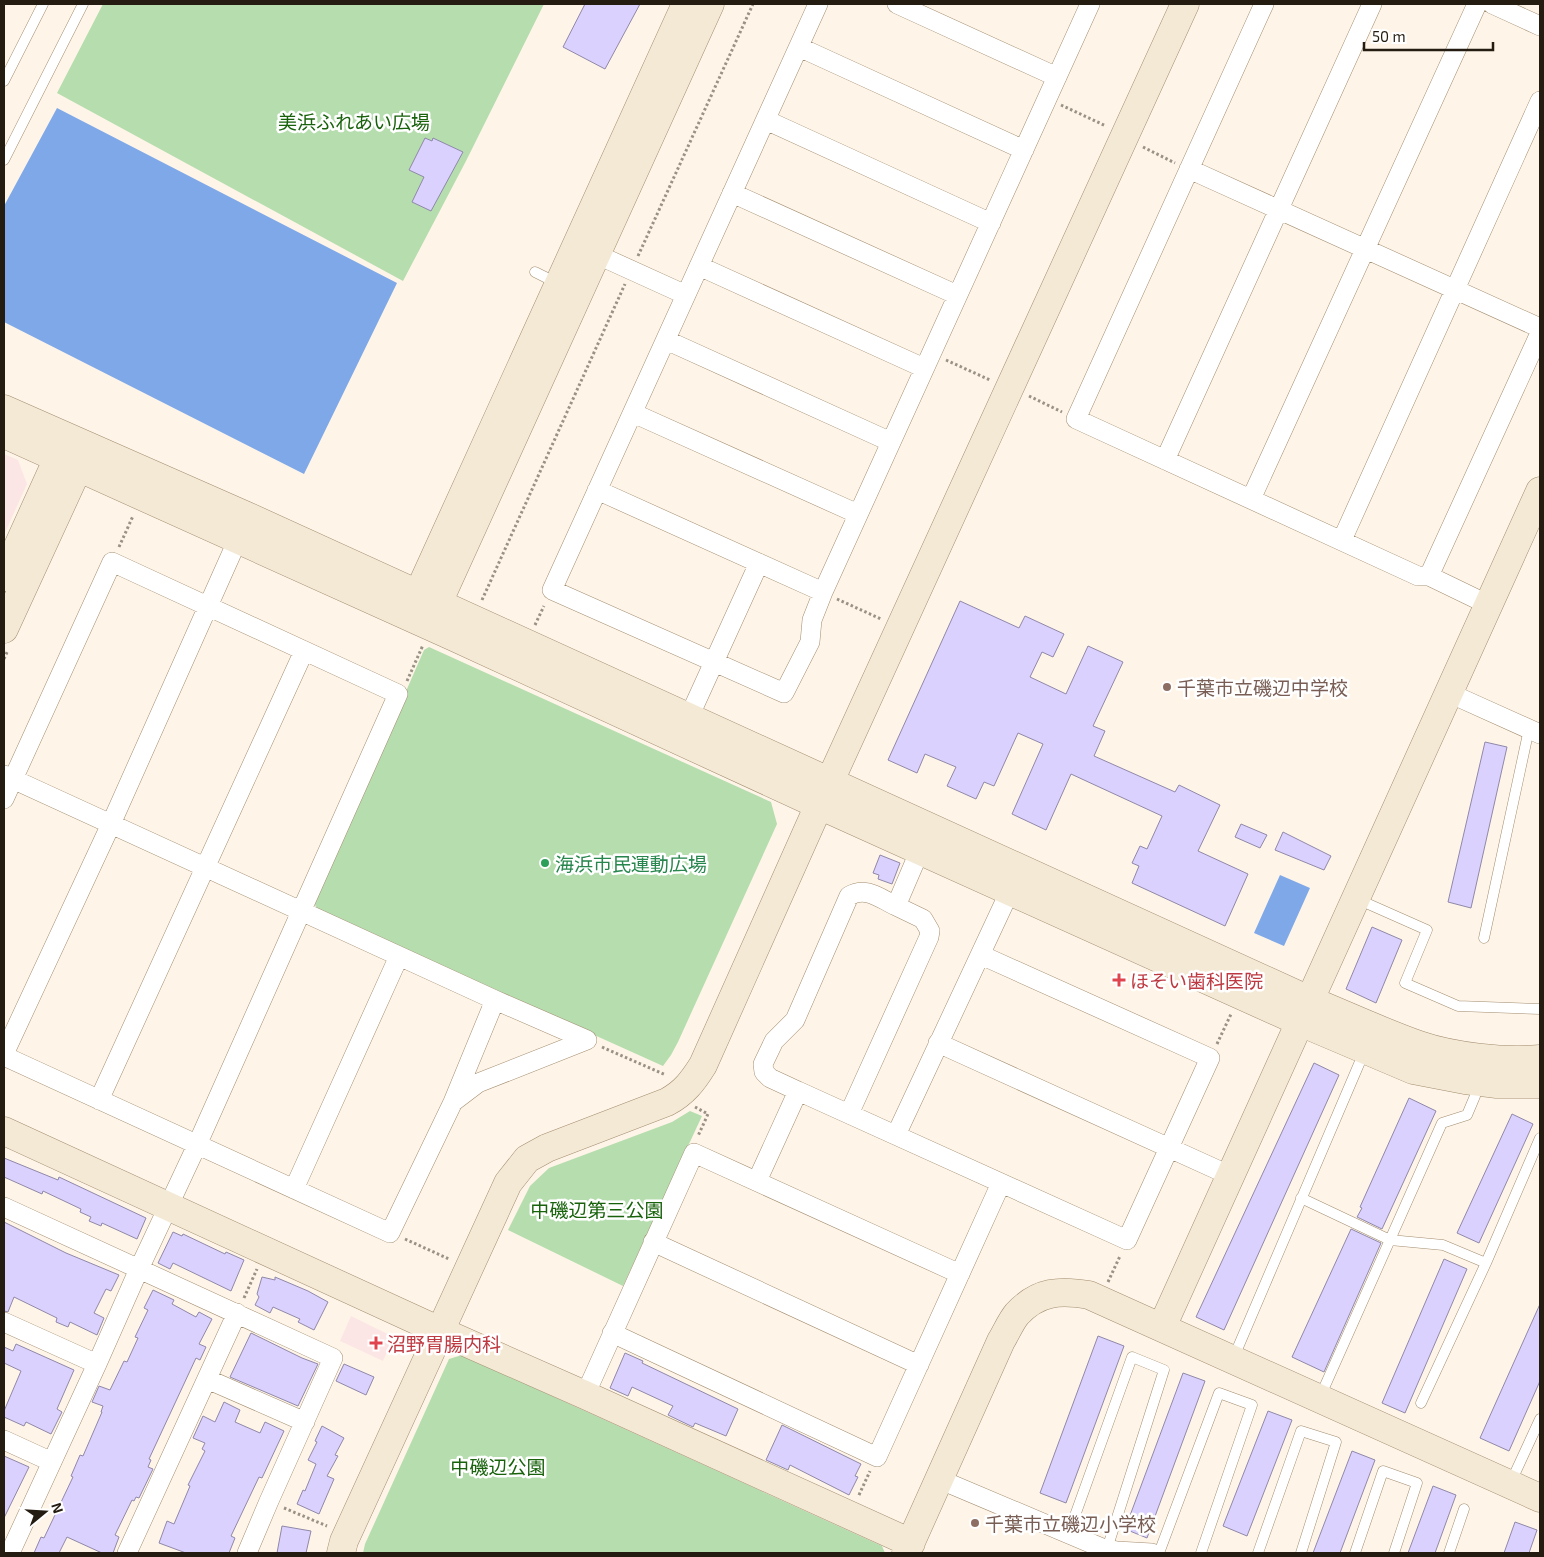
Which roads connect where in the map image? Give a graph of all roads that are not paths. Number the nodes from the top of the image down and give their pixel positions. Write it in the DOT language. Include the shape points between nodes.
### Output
graph roads {
  1 [pos="43,4"];
  2 [pos="83,4"];
  3 [pos="686,4"];
  4 [pos="710,4"];
  5 [pos="818,4"];
  6 [pos="897,4"];
  7 [pos="1090,4"];
  8 [pos="1185,4"];
  9 [pos="1264,4"];
  10 [pos="1372,4"];
  11 [pos="1477,4"];
  12 [pos="1492,4"];
  13 [pos="1540,26"];
  14 [pos="799,47"];
  15 [pos="1057,77"];
  16 [pos="4,82"];
  17 [pos="1540,101"];
  18 [pos="766,120"];
  19 [pos="1024,150"];
  20 [pos="4,160"];
  21 [pos="1189,169"];
  22 [pos="732,193"];
  23 [pos="1278,210"];
  24 [pos="991,223"];
  25 [pos="1365,249"];
  26 [pos="587,250"];
  27 [pos="699,266"];
  28 [pos="535,272"];
  29 [pos="560,285"];
  30 [pos="1455,290"];
  31 [pos="686,295"];
  32 [pos="957,296"];
  33 [pos="1540,328"];
  34 [pos="1540,333"];
  35 [pos="666,340"];
  36 [pos="928,361"];
  37 [pos="4,410"];
  38 [pos="632,413"];
  39 [pos="4,434"];
  40 [pos="891,442"];
  41 [pos="71,456"];
  42 [pos="1165,460"];
  43 [pos="597,490"];
  44 [pos="1540,492"];
  45 [pos="1252,499"];
  46 [pos="858,514"];
  47 [pos="238,539"];
  48 [pos="1342,540"];
  49 [pos="759,563"];
  50 [pos="1430,576"];
  51 [pos="4,577"];
  52 [pos="822,592"];
  53 [pos="1489,605"];
  54 [pos="208,606"];
  55 [pos="425,615"];
  56 [pos="6,639"];
  57 [pos="304,651"];
  58 [pos="714,662"];
  59 [pos="1449,692"];
  60 [pos="684,728"];
  61 [pos="1534,731"];
  62 [pos="8,777"];
  63 [pos="824,794"];
  64 [pos="4,799"];
  65 [pos="110,824"];
  66 [pos="920,850"];
  67 [pos="206,868"];
  68 [pos="1015,879"];
  69 [pos="1356,898"];
  70 [pos="896,906"];
  71 [pos="301,911"];
  72 [pos="1484,938"];
  73 [pos="981,955"];
  74 [pos="399,956"];
  75 [pos="495,1000"];
  76 [pos="1540,1008"];
  77 [pos="1305,1011"];
  78 [pos="938,1043"];
  79 [pos="1365,1050"];
  80 [pos="4,1055"];
  81 [pos="1540,1059"];
  82 [pos="1476,1081"];
  83 [pos="1540,1084"];
  84 [pos="798,1091"];
  85 [pos="99,1100"];
  86 [pos="453,1102"];
  87 [pos="849,1114"];
  88 [pos="4,1131"];
  89 [pos="896,1135"];
  90 [pos="1540,1138"];
  91 [pos="197,1145"];
  92 [pos="1169,1148"];
  93 [pos="1230,1176"];
  94 [pos="757,1181"];
  95 [pos="1001,1183"];
  96 [pos="294,1189"];
  97 [pos="1301,1198"];
  98 [pos="168,1206"];
  99 [pos="4,1207"];
  100 [pos="1390,1240"];
  101 [pos="653,1242"];
  102 [pos="1486,1263"];
  103 [pos="139,1269"];
  104 [pos="960,1274"];
  105 [pos="237,1313"];
  106 [pos="4,1322"];
  107 [pos="1162,1327"];
  108 [pos="440,1331"];
  109 [pos="612,1333"];
  110 [pos="1233,1359"];
  111 [pos="97,1364"];
  112 [pos="919,1365"];
  113 [pos="207,1379"];
  114 [pos="585,1395"];
  115 [pos="1320,1398"];
  116 [pos="1421,1403"];
  117 [pos="1540,1420"];
  118 [pos="305,1422"];
  119 [pos="4,1440"];
  120 [pos="52,1462"];
  121 [pos="941,1480"];
  122 [pos="1510,1485"];
  123 [pos="1540,1498"];
  124 [pos="1464,1509"];
  125 [pos="1068,1535"];
  126 [pos="909,1548"];
  127 [pos="1107,1549"];
  128 [pos="10,1553"];
  129 [pos="127,1553"];
  130 [pos="247,1553"];
  131 [pos="341,1553"];
  132 [pos="1152,1553"];
  133 [pos="1159,1553"];
  134 [pos="1201,1553"];
  135 [pos="1258,1553"];
  136 [pos="1301,1553"];
  137 [pos="1355,1553"];
  138 [pos="1394,1553"];
  139 [pos="1449,1553"];
  1 -- 16 [label="lane"];
  2 -- 20 [label="lane"];
  3 -- 26 [label="street"];
  4 -- 26 [label="street"];
  5 -- 14 [label="street"];
  6 -- 15 [label="street"];
  7 -- 15 [label="street"];
  8 -- 63 [label="street"];
  9 -- 21 [label="street"];
  10 -- 23 [label="street"];
  11 -- 25 [label="street"];
  12 -- 13 [label="street"];
  14 -- 18 [label="street"];
  14 -- 19 [label="street"];
  15 -- 19 [label="street"];
  17 -- 30 [label="street"];
  18 -- 22 [label="street"];
  18 -- 24 [label="street"];
  19 -- 24 [label="street"];
  21 -- 23 [label="street"];
  21 -- 42 [label="street" via="1076,419"];
  22 -- 27 [label="street"];
  22 -- 32 [label="street"];
  23 -- 25 [label="street"];
  23 -- 42 [label="street"];
  24 -- 32 [label="street"];
  25 -- 30 [label="street"];
  25 -- 45 [label="street"];
  26 -- 29 [label="street"];
  26 -- 31 [label="street"];
  26 -- 55 [label="street"];
  27 -- 31 [label="street"];
  27 -- 36 [label="street"];
  28 -- 29 [label="lane"];
  29 -- 55 [label="street"];
  30 -- 33 [label="street"];
  30 -- 48 [label="street"];
  31 -- 35 [label="street"];
  32 -- 36 [label="street"];
  34 -- 50 [label="street"];
  35 -- 38 [label="street"];
  35 -- 40 [label="street"];
  36 -- 40 [label="street"];
  37 -- 41 [label="street"];
  38 -- 43 [label="street"];
  38 -- 46 [label="street"];
  39 -- 41 [label="street"];
  40 -- 46 [label="street"];
  41 -- 47 [label="street"];
  41 -- 51 [label="street"];
  41 -- 55 [label="street" via="247,516"];
  41 -- 56 [label="street"];
  42 -- 45 [label="street"];
  43 -- 49 [label="street"];
  43 -- 58 [label="street" via="552,590"];
  44 -- 53 [label="street"];
  45 -- 48 [label="street"];
  46 -- 52 [label="street"];
  47 -- 54 [label="street"];
  47 -- 55 [label="street"];
  48 -- 50 [label="street" via="1418,576"];
  49 -- 52 [label="street"];
  49 -- 58 [label="street"];
  50 -- 53 [label="street"];
  52 -- 58 [label="street" via="812,620 810,642 784,693"];
  53 -- 59 [label="street"];
  54 -- 57 [label="street"];
  54 -- 62 [label="street" via="112,562"];
  54 -- 65 [label="street"];
  55 -- 60 [label="street"];
  57 -- 67 [label="street"];
  57 -- 71 [label="street" via="398,694"];
  58 -- 60 [label="street"];
  59 -- 61 [label="street"];
  59 -- 69 [label="street"];
  60 -- 63 [label="street"];
  61 -- 72 [label="lane"];
  62 -- 64 [label="street"];
  62 -- 65 [label="street"];
  63 -- 66 [label="street"];
  63 -- 68 [label="street"];
  63 -- 108 [label="street" via="703,1065 690,1085 667,1102 547,1148 526,1160 508,1183"];
  65 -- 67 [label="street"];
  65 -- 80 [label="street"];
  66 -- 68 [label="street"];
  66 -- 70 [label="street"];
  67 -- 71 [label="street"];
  67 -- 85 [label="street"];
  68 -- 73 [label="street"];
  68 -- 77 [label="street"];
  69 -- 76 [label="lane" via="1427,930 1405,984 1458,1006"];
  69 -- 77 [label="street"];
  70 -- 84 [label="street" via="858,891 845,902 795,1020 774,1041 763,1064 764,1072 770,1078"];
  70 -- 87 [label="street" via="923,919 930,931"];
  71 -- 74 [label="street"];
  71 -- 91 [label="street"];
  73 -- 78 [label="street"];
  73 -- 92 [label="street" via="1210,1058"];
  74 -- 75 [label="street"];
  74 -- 96 [label="street"];
  75 -- 86 [label="street"];
  75 -- 86 [label="street" via="587,1040 478,1083"];
  77 -- 79 [label="street"];
  77 -- 81 [label="street" via="1420,1046 1468,1056"];
  77 -- 93 [label="street"];
  78 -- 89 [label="street"];
  78 -- 92 [label="street"];
  79 -- 82 [label="street" via="1413,1070"];
  79 -- 97 [label="lane"];
  80 -- 85 [label="street"];
  82 -- 83 [label="street"];
  82 -- 100 [label="lane" via="1476,1096 1467,1115 1442,1123"];
  84 -- 87 [label="street"];
  84 -- 94 [label="street"];
  85 -- 91 [label="street"];
  86 -- 96 [label="street" via="390,1233"];
  87 -- 89 [label="street"];
  88 -- 98 [label="street"];
  89 -- 95 [label="street"];
  90 -- 102 [label="lane"];
  91 -- 96 [label="street"];
  91 -- 98 [label="street"];
  92 -- 93 [label="street"];
  92 -- 95 [label="street" via="1127,1240"];
  93 -- 107 [label="street"];
  94 -- 101 [label="street" via="694,1153"];
  94 -- 104 [label="street"];
  95 -- 104 [label="street"];
  97 -- 100 [label="lane"];
  97 -- 110 [label="lane"];
  98 -- 103 [label="street"];
  98 -- 108 [label="street"];
  99 -- 103 [label="street"];
  100 -- 102 [label="lane" via="1443,1245"];
  100 -- 115 [label="lane"];
  101 -- 109 [label="street"];
  101 -- 112 [label="street"];
  102 -- 116 [label="lane"];
  103 -- 105 [label="street"];
  103 -- 111 [label="street"];
  104 -- 112 [label="street"];
  105 -- 113 [label="street"];
  105 -- 118 [label="street" via="333,1358"];
  106 -- 111 [label="street"];
  107 -- 110 [label="street"];
  107 -- 121 [label="street" via="1089,1295 1069,1291 1033,1300 1016,1315 1002,1342"];
  108 -- 114 [label="street"];
  108 -- 131 [label="street"];
  109 -- 112 [label="street" via="877,1456"];
  109 -- 114 [label="street"];
  110 -- 115 [label="street"];
  111 -- 120 [label="street"];
  113 -- 118 [label="street"];
  113 -- 129 [label="street"];
  114 -- 126 [label="street"];
  115 -- 122 [label="street"];
  117 -- 122 [label="lane"];
  118 -- 130 [label="street"];
  119 -- 120 [label="street"];
  120 -- 128 [label="street"];
  121 -- 125 [label="street"];
  121 -- 126 [label="street"];
  122 -- 123 [label="street"];
  124 -- 139 [label="lane"];
  125 -- 127 [label="street"];
  125 -- 127 [label="lane" via="1132,1357 1164,1370"];
  127 -- 132 [label="street"];
  133 -- 134 [label="lane" via="1219,1393 1252,1405"];
  135 -- 136 [label="lane" via="1302,1431 1336,1442"];
  137 -- 138 [label="lane" via="1383,1471 1417,1482"];
}
